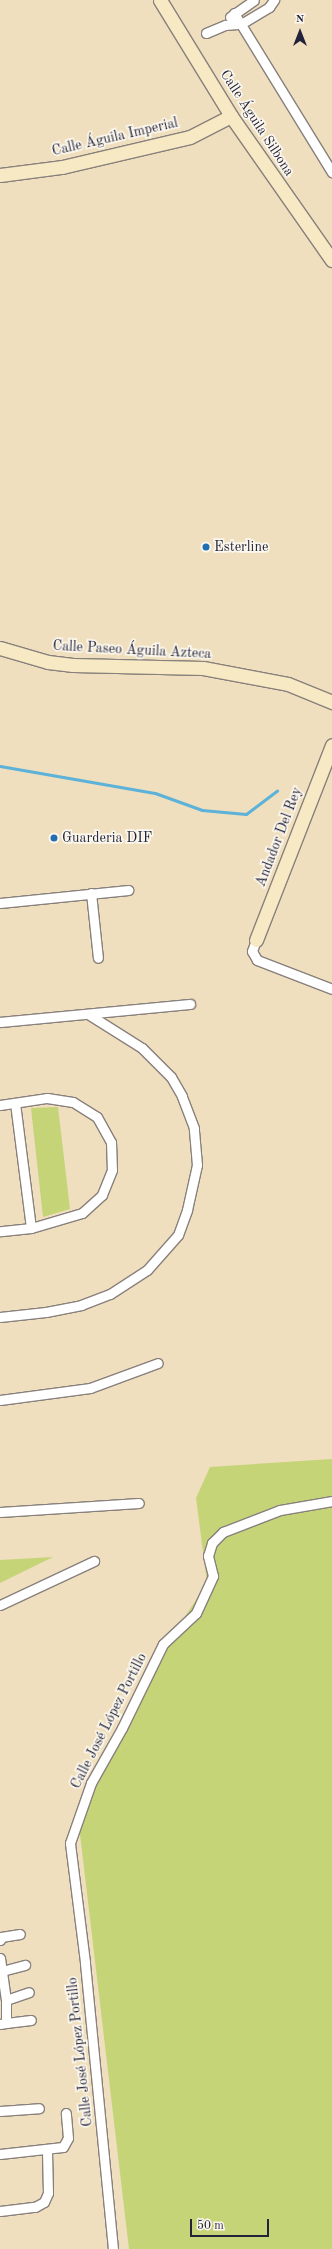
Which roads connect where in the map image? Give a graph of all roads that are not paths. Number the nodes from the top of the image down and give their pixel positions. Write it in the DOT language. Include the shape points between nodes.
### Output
graph roads {
  1 [pos="160,0"];
  2 [pos="254,0"];
  3 [pos="273,2"];
  4 [pos="234,13"];
  5 [pos="241,24"];
  6 [pos="225,25"];
  7 [pos="206,33"];
  8 [pos="232,116"];
  9 [pos="332,172"];
  10 [pos="0,175"];
  11 [pos="332,260"];
  12 [pos="0,648"];
  13 [pos="332,702"];
  14 [pos="332,745"];
  15 [pos="128,890"];
  16 [pos="91,893"];
  17 [pos="0,903"];
  18 [pos="256,940"];
  19 [pos="98,958"];
  20 [pos="332,989"];
  21 [pos="190,1004"];
  22 [pos="88,1014"];
  23 [pos="0,1022"];
  24 [pos="15,1103"];
  25 [pos="0,1105"];
  26 [pos="31,1228"];
  27 [pos="0,1231"];
  28 [pos="0,1317"];
  29 [pos="158,1363"];
  30 [pos="0,1400"];
  31 [pos="332,1501"];
  32 [pos="139,1503"];
  33 [pos="0,1512"];
  34 [pos="94,1561"];
  35 [pos="0,1605"];
  36 [pos="20,1934"];
  37 [pos="0,1940"];
  38 [pos="0,1958"];
  39 [pos="25,1965"];
  40 [pos="2,1971"];
  41 [pos="29,1992"];
  42 [pos="6,2000"];
  43 [pos="31,2020"];
  44 [pos="3,2024"];
  45 [pos="39,2108"];
  46 [pos="0,2111"];
  47 [pos="66,2113"];
  48 [pos="47,2151"];
  49 [pos="0,2154"];
  50 [pos="0,2211"];
  51 [pos="113,2249"];
  1 -- 8 [label="street, Calle Águila Silbona"];
  2 -- 4 [label="street"];
  3 -- 5 [label="street"];
  4 -- 5 [label="street"];
  4 -- 6 [label="street"];
  5 -- 6 [label="street"];
  5 -- 9 [label="street"];
  6 -- 7 [label="street"];
  8 -- 10 [label="street, Calle Águila Imperial" via="190,137 62,167"];
  8 -- 11 [label="street, Calle Águila Silbona"];
  12 -- 13 [label="street, Calle Paseo Águila Azteca" via="48,662 73,666 203,668 288,684"];
  14 -- 18 [label="street, Andador Del Rey"];
  15 -- 16 [label="street"];
  16 -- 17 [label="street"];
  16 -- 19 [label="street"];
  18 -- 20 [label="street" via="252,951 257,960"];
  21 -- 22 [label="street"];
  22 -- 23 [label="street"];
  22 -- 28 [label="street" via="142,1048 171,1077 182,1096 194,1128 197,1165 187,1210 178,1235 147,1270 110,1294 82,1305"];
  24 -- 25 [label="street"];
  24 -- 26 [label="street"];
  24 -- 26 [label="street" via="47,1098 73,1102 97,1118 111,1142 112,1170 102,1195 82,1212"];
  26 -- 27 [label="street"];
  29 -- 30 [label="street" via="90,1388"];
  31 -- 51 [label="street, Calle José López Portillo" via="280,1510 223,1532 212,1543 208,1556 213,1576 196,1613 163,1644 122,1728 91,1783 72,1836 70,1843 85,1962"];
  32 -- 33 [label="street"];
  34 -- 35 [label="street"];
  36 -- 37 [label="street" via="1,1937"];
  38 -- 40 [label="street"];
  39 -- 40 [label="street"];
  40 -- 42 [label="street"];
  41 -- 42 [label="street"];
  42 -- 44 [label="street"];
  43 -- 44 [label="street"];
  45 -- 46 [label="street"];
  47 -- 48 [label="street" via="68,2138 63,2147"];
  48 -- 49 [label="street"];
  48 -- 50 [label="street" via="48,2193 44,2202 35,2207"];
}
